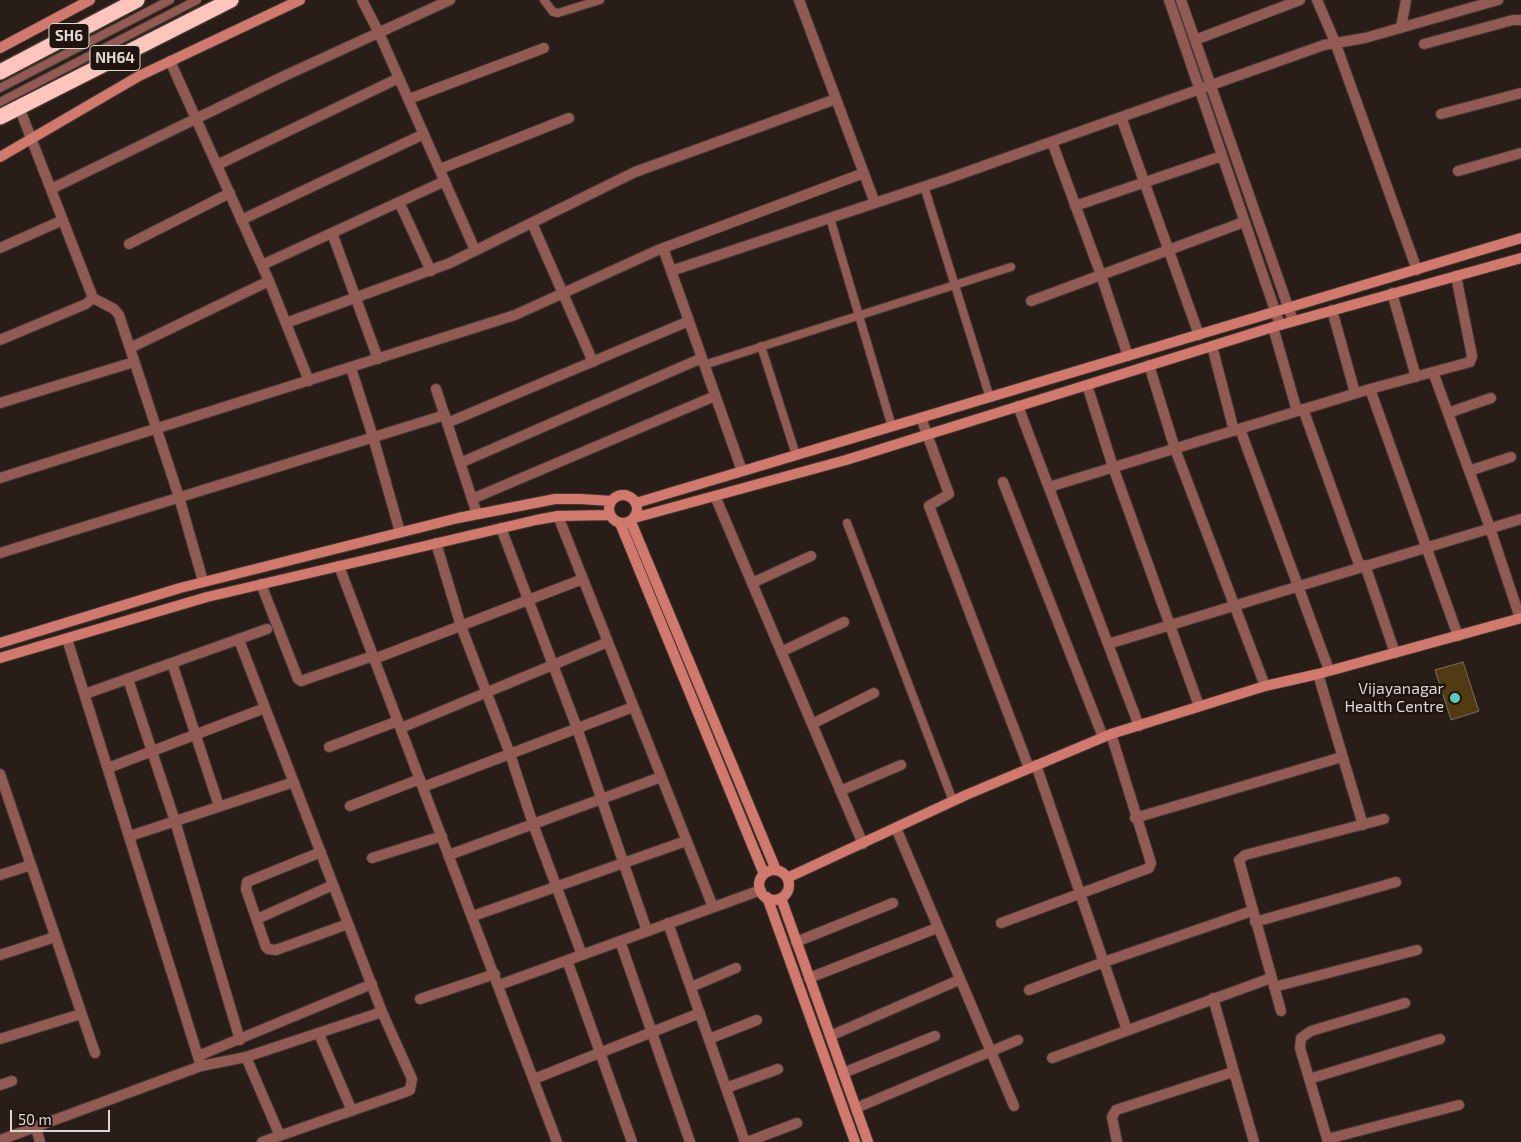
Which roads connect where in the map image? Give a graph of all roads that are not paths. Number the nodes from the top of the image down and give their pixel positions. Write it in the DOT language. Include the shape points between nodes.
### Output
graph roads {
  1 [pos="90,0"];
  2 [pos="137,0"];
  3 [pos="170,0"];
  4 [pos="197,0"];
  5 [pos="231,0"];
  6 [pos="300,0"];
  7 [pos="362,0"];
  8 [pos="450,0"];
  9 [pos="544,0"];
  10 [pos="600,0"];
  11 [pos="799,0"];
  12 [pos="1169,0"];
  13 [pos="1181,0"];
  14 [pos="1300,0"];
  15 [pos="1317,0"];
  16 [pos="1406,0"];
  17 [pos="1498,0"];
  18 [pos="1521,20"];
  19 [pos="1401,28"];
  20 [pos="379,33"];
  21 [pos="1195,40"];
  22 [pos="1335,42"];
  23 [pos="1424,44"];
  24 [pos="0,48"];
  25 [pos="544,48"];
  26 [pos="170,61"];
  27 [pos="0,72"];
  28 [pos="399,78"];
  29 [pos="1211,85"];
  30 [pos="0,88"];
  31 [pos="1199,90"];
  32 [pos="1521,94"];
  33 [pos="836,98"];
  34 [pos="409,99"];
  35 [pos="0,102"];
  36 [pos="19,107"];
  37 [pos="1441,114"];
  38 [pos="0,117"];
  39 [pos="1121,117"];
  40 [pos="196,118"];
  41 [pos="569,118"];
  42 [pos="424,134"];
  43 [pos="31,139"];
  44 [pos="1052,142"];
  45 [pos="1521,153"];
  46 [pos="0,156"];
  47 [pos="1222,156"];
  48 [pos="217,164"];
  49 [pos="440,170"];
  50 [pos="1458,171"];
  51 [pos="864,174"];
  52 [pos="444,181"];
  53 [pos="1145,182"];
  54 [pos="924,186"];
  55 [pos="51,189"];
  56 [pos="230,193"];
  57 [pos="400,202"];
  58 [pos="875,203"];
  59 [pos="1075,206"];
  60 [pos="830,218"];
  61 [pos="63,220"];
  62 [pos="241,220"];
  63 [pos="1244,222"];
  64 [pos="532,223"];
  65 [pos="332,232"];
  66 [pos="1521,238"];
  67 [pos="129,244"];
  68 [pos="0,248"];
  69 [pos="663,248"];
  70 [pos="475,250"];
  71 [pos="1170,250"];
  72 [pos="1521,258"];
  73 [pos="262,265"];
  74 [pos="1011,267"];
  75 [pos="1417,270"];
  76 [pos="431,271"];
  77 [pos="671,271"];
  78 [pos="1101,275"];
  79 [pos="1456,276"];
  80 [pos="269,281"];
  81 [pos="955,285"];
  82 [pos="564,293"];
  83 [pos="1392,293"];
  84 [pos="357,297"];
  85 [pos="93,298"];
  86 [pos="1031,301"];
  87 [pos="1288,308"];
  88 [pos="1332,310"];
  89 [pos="1274,312"];
  90 [pos="858,316"];
  91 [pos="689,321"];
  92 [pos="1293,321"];
  93 [pos="286,323"];
  94 [pos="1276,326"];
  95 [pos="1199,335"];
  96 [pos="0,340"];
  97 [pos="762,346"];
  98 [pos="1212,346"];
  99 [pos="130,348"];
  100 [pos="1128,356"];
  101 [pos="378,359"];
  102 [pos="703,361"];
  103 [pos="134,362"];
  104 [pos="593,362"];
  105 [pos="1149,365"];
  106 [pos="351,368"];
  107 [pos="1433,372"];
  108 [pos="1416,377"];
  109 [pos="308,381"];
  110 [pos="1086,385"];
  111 [pos="436,389"];
  112 [pos="1370,389"];
  113 [pos="1355,394"];
  114 [pos="715,396"];
  115 [pos="990,398"];
  116 [pos="1491,398"];
  117 [pos="0,403"];
  118 [pos="1018,406"];
  119 [pos="1300,410"];
  120 [pos="1448,413"];
  121 [pos="921,418"];
  122 [pos="446,419"];
  123 [pos="892,427"];
  124 [pos="155,430"];
  125 [pos="1237,430"];
  126 [pos="927,435"];
  127 [pos="373,437"];
  128 [pos="1175,449"];
  129 [pos="796,455"];
  130 [pos="1511,457"];
  131 [pos="460,462"];
  132 [pos="1113,467"];
  133 [pos="1470,471"];
  134 [pos="742,472"];
  135 [pos="0,478"];
  136 [pos="1003,482"];
  137 [pos="1049,487"];
  138 [pos="179,496"];
  139 [pos="715,496"];
  140 [pos="472,499"];
  141 [pos="611,501"];
  142 [pos="636,503"];
  143 [pos="477,514"];
  144 [pos="610,515"];
  145 [pos="558,516"];
  146 [pos="632,520"];
  147 [pos="1521,520"];
  148 [pos="620,523"];
  149 [pos="848,524"];
  150 [pos="501,528"];
  151 [pos="1490,528"];
  152 [pos="400,532"];
  153 [pos="436,543"];
  154 [pos="1425,547"];
  155 [pos="0,553"];
  156 [pos="811,556"];
  157 [pos="339,566"];
  158 [pos="1363,566"];
  159 [pos="582,579"];
  160 [pos="203,582"];
  161 [pos="752,583"];
  162 [pos="261,584"];
  163 [pos="1299,586"];
  164 [pos="529,600"];
  165 [pos="1236,605"];
  166 [pos="1520,618"];
  167 [pos="844,622"];
  168 [pos="1170,625"];
  169 [pos="461,626"];
  170 [pos="268,629"];
  171 [pos="1458,636"];
  172 [pos="67,638"];
  173 [pos="239,640"];
  174 [pos="608,642"];
  175 [pos="0,643"];
  176 [pos="1108,644"];
  177 [pos="781,652"];
  178 [pos="1394,653"];
  179 [pos="0,658"];
  180 [pos="374,658"];
  181 [pos="172,664"];
  182 [pos="554,665"];
  183 [pos="1329,670"];
  184 [pos="1318,674"];
  185 [pos="128,679"];
  186 [pos="1265,686"];
  187 [pos="487,692"];
  188 [pos="874,693"];
  189 [pos="85,694"];
  190 [pos="1199,706"];
  191 [pos="633,707"];
  192 [pos="265,708"];
  193 [pos="399,724"];
  194 [pos="812,724"];
  195 [pos="1139,726"];
  196 [pos="577,728"];
  197 [pos="196,734"];
  198 [pos="1107,736"];
  199 [pos="329,747"];
  200 [pos="153,751"];
  201 [pos="510,754"];
  202 [pos="1342,757"];
  203 [pos="901,765"];
  204 [pos="1033,766"];
  205 [pos="108,768"];
  206 [pos="0,774"];
  207 [pos="661,777"];
  208 [pos="294,782"];
  209 [pos="422,783"];
  210 [pos="840,791"];
  211 [pos="601,799"];
  212 [pos="953,801"];
  213 [pos="219,806"];
  214 [pos="350,806"];
  215 [pos="1135,818"];
  216 [pos="1384,819"];
  217 [pos="175,821"];
  218 [pos="532,824"];
  219 [pos="1362,825"];
  220 [pos="896,828"];
  221 [pos="130,836"];
  222 [pos="442,836"];
  223 [pos="686,841"];
  224 [pos="863,844"];
  225 [pos="321,852"];
  226 [pos="449,855"];
  227 [pos="372,858"];
  228 [pos="624,863"];
  229 [pos="31,865"];
  230 [pos="776,870"];
  231 [pos="764,874"];
  232 [pos="0,875"];
  233 [pos="787,878"];
  234 [pos="1396,882"];
  235 [pos="333,885"];
  236 [pos="556,887"];
  237 [pos="764,894"];
  238 [pos="1080,894"];
  239 [pos="781,898"];
  240 [pos="893,903"];
  241 [pos="713,907"];
  242 [pos="1252,911"];
  243 [pos="473,916"];
  244 [pos="257,919"];
  245 [pos="1002,922"];
  246 [pos="1255,922"];
  247 [pos="348,924"];
  248 [pos="668,924"];
  249 [pos="937,928"];
  250 [pos="646,931"];
  251 [pos="55,937"];
  252 [pos="620,941"];
  253 [pos="796,942"];
  254 [pos="1417,950"];
  255 [pos="582,955"];
  256 [pos="0,956"];
  257 [pos="566,960"];
  258 [pos="1104,962"];
  259 [pos="736,968"];
  260 [pos="495,974"];
  261 [pos="809,978"];
  262 [pos="959,980"];
  263 [pos="1272,982"];
  264 [pos="372,984"];
  265 [pos="499,985"];
  266 [pos="691,987"];
  267 [pos="1030,990"];
  268 [pos="420,998"];
  269 [pos="1213,998"];
  270 [pos="1405,1003"];
  271 [pos="1281,1011"];
  272 [pos="382,1012"];
  273 [pos="700,1013"];
  274 [pos="81,1014"];
  275 [pos="757,1020"];
  276 [pos="1127,1030"];
  277 [pos="652,1032"];
  278 [pos="319,1034"];
  279 [pos="830,1036"];
  280 [pos="935,1036"];
  281 [pos="0,1039"];
  282 [pos="709,1039"];
  283 [pos="1440,1039"];
  284 [pos="240,1040"];
  285 [pos="1018,1040"];
  286 [pos="990,1052"];
  287 [pos="95,1053"];
  288 [pos="600,1053"];
  289 [pos="198,1056"];
  290 [pos="246,1057"];
  291 [pos="1052,1058"];
  292 [pos="200,1066"];
  293 [pos="778,1069"];
  294 [pos="1233,1072"];
  295 [pos="843,1073"];
  296 [pos="534,1079"];
  297 [pos="1309,1079"];
  298 [pos="12,1081"];
  299 [pos="0,1085"];
  300 [pos="726,1088"];
  301 [pos="1459,1105"];
  302 [pos="1014,1106"];
  303 [pos="856,1108"];
  304 [pos="352,1111"];
  305 [pos="797,1123"];
  306 [pos="36,1128"];
  307 [pos="280,1136"];
  308 [pos="0,1140"];
  309 [pos="1327,1141"];
  310 [pos="40,1142"];
  311 [pos="262,1142"];
  312 [pos="558,1142"];
  313 [pos="632,1142"];
  314 [pos="690,1142"];
  315 [pos="746,1142"];
  316 [pos="855,1142"];
  317 [pos="868,1142"];
  318 [pos="1117,1142"];
  319 [pos="1254,1142"];
  1 -- 24 [label="street"];
  2 -- 27 [label="highway, SH6"];
  3 -- 30 [label="lane"];
  4 -- 35 [label="lane"];
  5 -- 36 [label="highway, NH64"];
  6 -- 26 [label="street"];
  7 -- 20 [label="street"];
  8 -- 20 [label="street"];
  9 -- 10 [label="lane" via="552,12 558,13"];
  11 -- 33 [label="street"];
  12 -- 31 [label="street"];
  13 -- 21 [label="street"];
  14 -- 21 [label="street"];
  15 -- 22 [label="street"];
  16 -- 19 [label="street"];
  17 -- 19 [label="street"];
  18 -- 23 [label="street"];
  19 -- 22 [label="street"];
  20 -- 28 [label="street"];
  20 -- 40 [label="street"];
  21 -- 29 [label="street"];
  22 -- 29 [label="street"];
  22 -- 75 [label="street"];
  25 -- 34 [label="street"];
  26 -- 40 [label="street"];
  26 -- 43 [label="street"];
  28 -- 34 [label="street"];
  28 -- 48 [label="street"];
  29 -- 31 [label="street"];
  29 -- 87 [label="street"];
  31 -- 39 [label="street"];
  31 -- 47 [label="street"];
  32 -- 37 [label="street"];
  33 -- 51 [label="street"];
  33 -- 64 [label="street" via="635,172"];
  34 -- 42 [label="street"];
  36 -- 38 [label="highway, NH64"];
  36 -- 43 [label="street"];
  39 -- 44 [label="street"];
  39 -- 53 [label="street"];
  40 -- 48 [label="street"];
  40 -- 55 [label="street"];
  41 -- 49 [label="street"];
  42 -- 49 [label="street"];
  42 -- 62 [label="street"];
  43 -- 46 [label="street"];
  43 -- 55 [label="street"];
  44 -- 54 [label="street"];
  44 -- 59 [label="street"];
  45 -- 50 [label="street"];
  47 -- 53 [label="street"];
  47 -- 63 [label="street"];
  48 -- 56 [label="street"];
  49 -- 52 [label="street"];
  51 -- 58 [label="street"];
  51 -- 69 [label="street"];
  52 -- 57 [label="street"];
  52 -- 70 [label="street"];
  53 -- 59 [label="street"];
  53 -- 71 [label="street"];
  54 -- 58 [label="street"];
  54 -- 81 [label="lane"];
  55 -- 61 [label="street"];
  56 -- 62 [label="street"];
  56 -- 67 [label="street"];
  57 -- 65 [label="street"];
  57 -- 76 [label="street"];
  58 -- 60 [label="street"];
  59 -- 78 [label="street"];
  60 -- 77 [label="street"];
  60 -- 90 [label="lane"];
  61 -- 68 [label="street"];
  61 -- 85 [label="street"];
  62 -- 73 [label="street"];
  63 -- 71 [label="street"];
  63 -- 89 [label="street"];
  64 -- 70 [label="street"];
  64 -- 82 [label="street"];
  65 -- 73 [label="street"];
  65 -- 84 [label="street"];
  66 -- 75 [label="street"];
  69 -- 77 [label="street"];
  69 -- 82 [label="street"];
  70 -- 76 [label="street"];
  71 -- 78 [label="street"];
  71 -- 95 [label="street"];
  72 -- 79 [label="street"];
  73 -- 80 [label="street"];
  74 -- 81 [label="lane"];
  75 -- 87 [label="street"];
  76 -- 84 [label="street"];
  77 -- 91 [label="street"];
  78 -- 86 [label="street"];
  78 -- 100 [label="street"];
  79 -- 83 [label="street"];
  79 -- 107 [label="street" via="1472,359"];
  80 -- 93 [label="street"];
  80 -- 99 [label="street"];
  81 -- 90 [label="lane"];
  81 -- 115 [label="lane"];
  82 -- 101 [label="street" via="515,315"];
  82 -- 104 [label="street"];
  83 -- 88 [label="street"];
  83 -- 108 [label="street"];
  84 -- 93 [label="street"];
  84 -- 101 [label="street"];
  85 -- 96 [label="street" via="86,304"];
  85 -- 99 [label="street" via="117,311"];
  87 -- 89 [label="street"];
  87 -- 92 [label="street"];
  88 -- 92 [label="street"];
  88 -- 113 [label="street"];
  89 -- 94 [label="street"];
  89 -- 95 [label="street"];
  90 -- 97 [label="lane"];
  90 -- 123 [label="lane"];
  91 -- 102 [label="street"];
  91 -- 104 [label="street"];
  92 -- 94 [label="street"];
  93 -- 109 [label="street"];
  94 -- 98 [label="street"];
  94 -- 119 [label="street"];
  95 -- 100 [label="street"];
  97 -- 102 [label="lane"];
  97 -- 129 [label="lane"];
  98 -- 105 [label="street"];
  98 -- 125 [label="street"];
  99 -- 103 [label="street"];
  100 -- 115 [label="street"];
  101 -- 106 [label="street"];
  102 -- 114 [label="street"];
  102 -- 131 [label="street"];
  103 -- 117 [label="street"];
  103 -- 124 [label="street"];
  104 -- 122 [label="street"];
  105 -- 110 [label="street"];
  105 -- 128 [label="street"];
  106 -- 109 [label="street"];
  106 -- 127 [label="street"];
  107 -- 108 [label="street"];
  107 -- 120 [label="street"];
  108 -- 112 [label="street"];
  109 -- 124 [label="street"];
  110 -- 118 [label="street"];
  110 -- 132 [label="street"];
  111 -- 122 [label="street"];
  112 -- 113 [label="street"];
  112 -- 154 [label="street"];
  113 -- 119 [label="street"];
  114 -- 134 [label="street"];
  114 -- 140 [label="street"];
  115 -- 121 [label="street"];
  116 -- 120 [label="street"];
  118 -- 126 [label="street"];
  118 -- 137 [label="street"];
  119 -- 125 [label="street"];
  119 -- 158 [label="street"];
  120 -- 133 [label="street"];
  121 -- 123 [label="street"];
  121 -- 126 [label="street"];
  122 -- 127 [label="street"];
  122 -- 131 [label="street"];
  123 -- 129 [label="street"];
  124 -- 135 [label="street"];
  124 -- 138 [label="street"];
  125 -- 128 [label="street"];
  125 -- 163 [label="street"];
  126 -- 139 [label="street"];
  126 -- 204 [label="street" via="949,494 929,506"];
  127 -- 138 [label="street"];
  127 -- 152 [label="street"];
  128 -- 132 [label="street"];
  128 -- 165 [label="street"];
  129 -- 134 [label="street"];
  130 -- 133 [label="street"];
  131 -- 140 [label="street"];
  132 -- 137 [label="street"];
  132 -- 168 [label="street"];
  133 -- 151 [label="street"];
  134 -- 142 [label="street"];
  136 -- 198 [label="street"];
  137 -- 176 [label="street"];
  138 -- 155 [label="street"];
  138 -- 160 [label="street"];
  139 -- 146 [label="street"];
  139 -- 161 [label="street"];
  140 -- 143 [label="street"];
  141 -- 142 [label="street" via="623,495"];
  141 -- 143 [label="street" via="561,499"];
  141 -- 144 [label="street"];
  142 -- 146 [label="street" via="638,509"];
  143 -- 152 [label="street"];
  144 -- 145 [label="street"];
  144 -- 148 [label="street"];
  145 -- 150 [label="street"];
  145 -- 159 [label="street"];
  146 -- 148 [label="street"];
  146 -- 230 [label="street"];
  147 -- 151 [label="street"];
  148 -- 231 [label="street"];
  149 -- 212 [label="lane"];
  150 -- 153 [label="street"];
  150 -- 164 [label="street"];
  151 -- 154 [label="street"];
  151 -- 166 [label="street"];
  152 -- 160 [label="street"];
  153 -- 157 [label="street"];
  153 -- 169 [label="street"];
  154 -- 158 [label="street"];
  154 -- 171 [label="street"];
  156 -- 161 [label="street"];
  157 -- 162 [label="street"];
  157 -- 180 [label="street"];
  158 -- 163 [label="street"];
  158 -- 178 [label="street"];
  159 -- 164 [label="street"];
  159 -- 174 [label="street"];
  160 -- 175 [label="street"];
  161 -- 177 [label="street"];
  162 -- 172 [label="street"];
  162 -- 180 [label="street" via="301,681"];
  163 -- 165 [label="street"];
  163 -- 183 [label="street"];
  164 -- 169 [label="street"];
  164 -- 182 [label="street"];
  165 -- 168 [label="street"];
  165 -- 186 [label="street"];
  166 -- 171 [label="street"];
  167 -- 177 [label="street"];
  168 -- 176 [label="street"];
  168 -- 190 [label="street"];
  169 -- 180 [label="street"];
  169 -- 187 [label="street"];
  170 -- 173 [label="street"];
  171 -- 178 [label="street"];
  172 -- 179 [label="street"];
  172 -- 189 [label="street"];
  173 -- 181 [label="street"];
  173 -- 192 [label="street"];
  174 -- 182 [label="street"];
  174 -- 191 [label="street"];
  176 -- 195 [label="street"];
  177 -- 194 [label="street"];
  178 -- 183 [label="street"];
  180 -- 193 [label="street"];
  181 -- 185 [label="street"];
  181 -- 197 [label="street"];
  182 -- 187 [label="street"];
  182 -- 196 [label="street"];
  183 -- 184 [label="street"];
  184 -- 186 [label="street"];
  184 -- 202 [label="street"];
  185 -- 189 [label="street"];
  185 -- 200 [label="street"];
  186 -- 190 [label="street"];
  187 -- 193 [label="street"];
  187 -- 201 [label="street"];
  188 -- 194 [label="street"];
  189 -- 205 [label="street"];
  190 -- 195 [label="street"];
  191 -- 196 [label="street"];
  191 -- 207 [label="street"];
  192 -- 197 [label="street"];
  192 -- 208 [label="street"];
  193 -- 199 [label="street"];
  193 -- 209 [label="street"];
  194 -- 210 [label="street"];
  195 -- 198 [label="street"];
  196 -- 201 [label="street"];
  196 -- 211 [label="street"];
  197 -- 200 [label="street"];
  197 -- 213 [label="street"];
  198 -- 204 [label="street"];
  198 -- 215 [label="street"];
  200 -- 205 [label="street"];
  200 -- 217 [label="street"];
  201 -- 209 [label="street"];
  201 -- 218 [label="street"];
  202 -- 215 [label="street"];
  202 -- 219 [label="street"];
  203 -- 210 [label="street"];
  204 -- 212 [label="street"];
  204 -- 238 [label="street"];
  205 -- 221 [label="street"];
  206 -- 229 [label="street"];
  207 -- 211 [label="street"];
  207 -- 223 [label="street"];
  208 -- 213 [label="street"];
  208 -- 225 [label="street"];
  209 -- 214 [label="street"];
  209 -- 222 [label="street"];
  210 -- 224 [label="street"];
  211 -- 218 [label="street"];
  211 -- 228 [label="street"];
  212 -- 220 [label="street"];
  213 -- 217 [label="street"];
  215 -- 238 [label="street" via="1151,863 1149,868"];
  216 -- 219 [label="street"];
  217 -- 221 [label="street"];
  217 -- 284 [label="street"];
  218 -- 226 [label="street"];
  218 -- 236 [label="street"];
  219 -- 242 [label="street" via="1241,857 1238,864"];
  220 -- 224 [label="street"];
  220 -- 249 [label="street"];
  221 -- 289 [label="street"];
  222 -- 226 [label="street"];
  222 -- 227 [label="street"];
  223 -- 228 [label="street"];
  223 -- 241 [label="street"];
  224 -- 233 [label="street"];
  225 -- 235 [label="street"];
  225 -- 244 [label="street" via="246,882"];
  226 -- 243 [label="street"];
  228 -- 236 [label="street"];
  228 -- 250 [label="street"];
  229 -- 232 [label="street"];
  229 -- 251 [label="street"];
  230 -- 231 [label="street"];
  230 -- 233 [label="street"];
  231 -- 237 [label="street" via="761,880"];
  233 -- 239 [label="street" via="788,892"];
  234 -- 246 [label="street"];
  235 -- 244 [label="street"];
  235 -- 247 [label="street"];
  236 -- 243 [label="street"];
  236 -- 255 [label="street"];
  237 -- 239 [label="street"];
  237 -- 241 [label="street"];
  237 -- 316 [label="street"];
  238 -- 245 [label="street"];
  238 -- 258 [label="street"];
  239 -- 253 [label="street"];
  240 -- 253 [label="street"];
  241 -- 248 [label="street"];
  242 -- 246 [label="street"];
  242 -- 258 [label="street"];
  243 -- 260 [label="street"];
  244 -- 247 [label="street" via="266,947 272,950"];
  246 -- 263 [label="street"];
  247 -- 264 [label="street"];
  248 -- 250 [label="street"];
  248 -- 266 [label="street"];
  249 -- 261 [label="street"];
  249 -- 262 [label="street"];
  250 -- 252 [label="street"];
  251 -- 256 [label="street"];
  251 -- 274 [label="street"];
  252 -- 255 [label="street"];
  252 -- 277 [label="street"];
  253 -- 261 [label="street"];
  254 -- 263 [label="street"];
  255 -- 257 [label="street"];
  257 -- 265 [label="street"];
  257 -- 288 [label="street"];
  258 -- 267 [label="street"];
  258 -- 276 [label="street"];
  259 -- 266 [label="street"];
  260 -- 265 [label="street"];
  260 -- 268 [label="street"];
  261 -- 279 [label="street"];
  262 -- 279 [label="street"];
  262 -- 286 [label="street"];
  263 -- 269 [label="street"];
  263 -- 271 [label="street"];
  264 -- 272 [label="street"];
  264 -- 284 [label="street"];
  265 -- 296 [label="street"];
  266 -- 273 [label="street"];
  269 -- 276 [label="street"];
  269 -- 294 [label="street"];
  270 -- 297 [label="street" via="1305,1034 1299,1042"];
  272 -- 278 [label="street"];
  272 -- 304 [label="street" via="411,1074 412,1085 405,1092"];
  273 -- 277 [label="street"];
  273 -- 282 [label="street"];
  274 -- 281 [label="street"];
  274 -- 287 [label="street"];
  275 -- 282 [label="street"];
  276 -- 291 [label="street"];
  277 -- 288 [label="street"];
  277 -- 314 [label="street"];
  278 -- 290 [label="street"];
  278 -- 304 [label="street"];
  279 -- 295 [label="street"];
  280 -- 295 [label="street"];
  282 -- 300 [label="street"];
  283 -- 297 [label="street"];
  284 -- 289 [label="street"];
  285 -- 286 [label="street"];
  286 -- 302 [label="street"];
  286 -- 303 [label="street"];
  288 -- 296 [label="street"];
  288 -- 313 [label="street"];
  289 -- 292 [label="street"];
  290 -- 292 [label="street"];
  290 -- 307 [label="street"];
  292 -- 306 [label="street"];
  293 -- 300 [label="street"];
  294 -- 318 [label="street" via="1116,1110 1112,1117"];
  294 -- 319 [label="street"];
  295 -- 303 [label="street"];
  296 -- 312 [label="street"];
  297 -- 309 [label="street"];
  298 -- 299 [label="street"];
  300 -- 315 [label="street"];
  301 -- 309 [label="street"];
  303 -- 317 [label="street"];
  304 -- 307 [label="street"];
  305 -- 315 [label="street"];
  306 -- 308 [label="street"];
  306 -- 310 [label="street"];
  307 -- 311 [label="street"];
}
